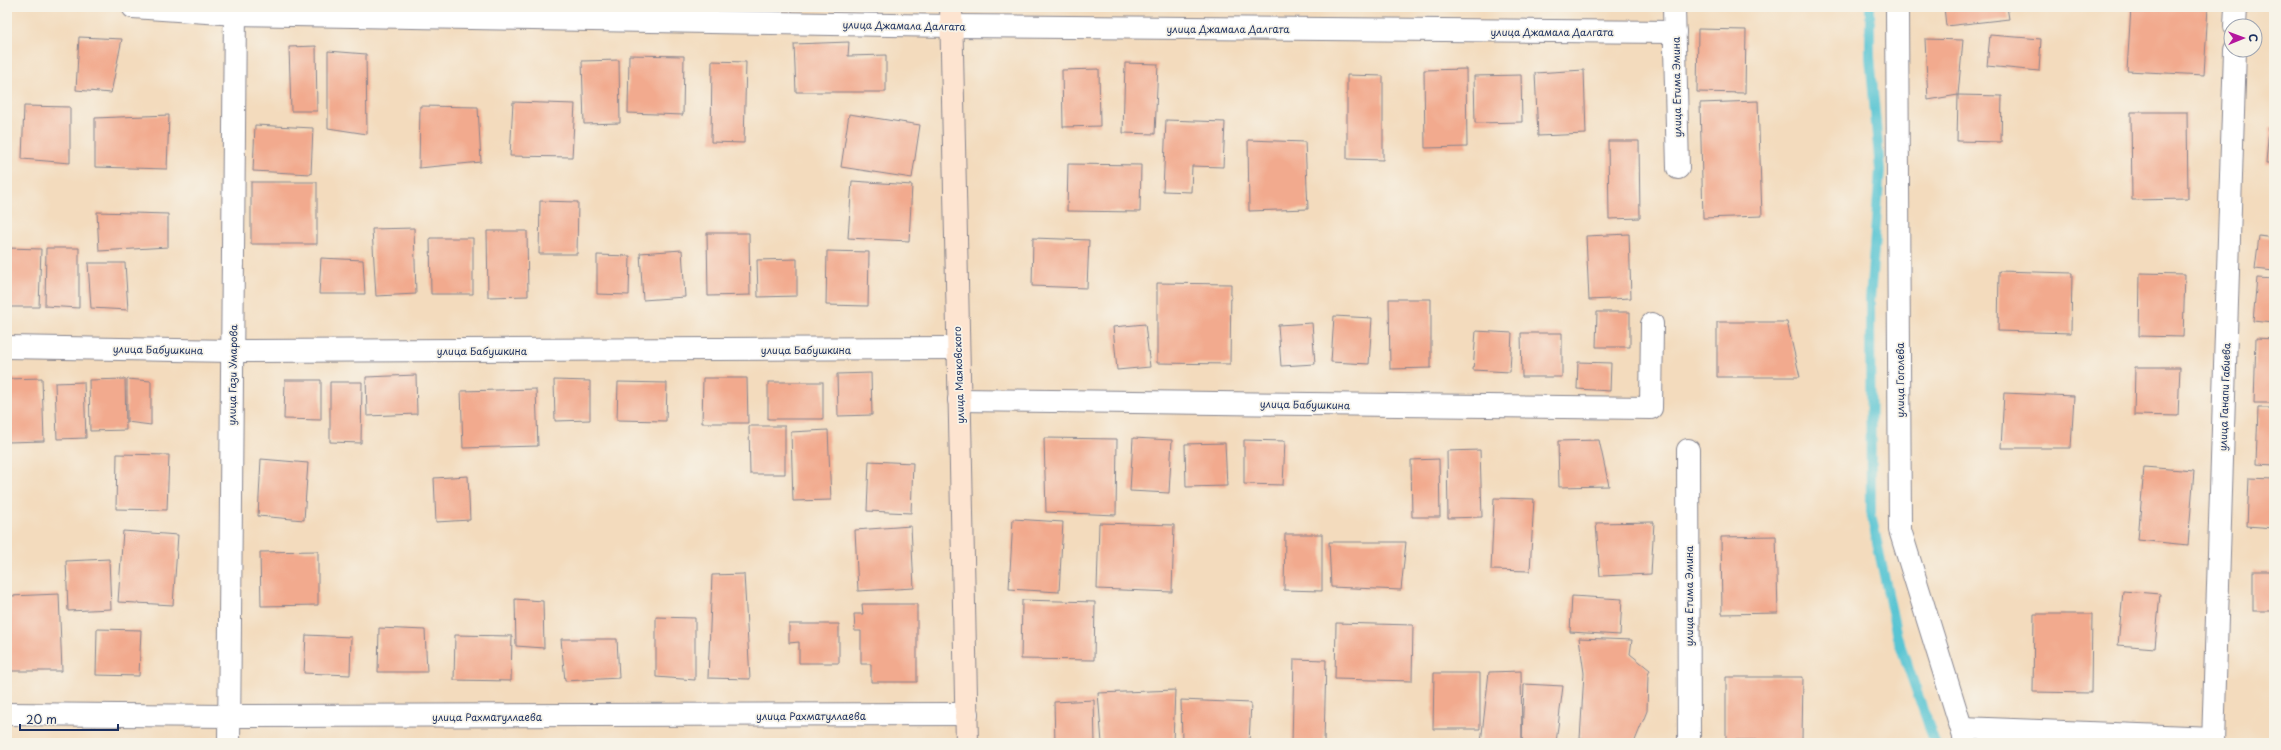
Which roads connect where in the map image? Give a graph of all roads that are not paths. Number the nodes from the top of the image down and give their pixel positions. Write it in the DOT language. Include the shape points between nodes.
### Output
graph roads {
  1 [pos="133,7"];
  2 [pos="1674,7"];
  3 [pos="1897,7"];
  4 [pos="2236,7"];
  5 [pos="236,10"];
  6 [pos="951,17"];
  7 [pos="2235,18"];
  8 [pos="1675,32"];
  9 [pos="2235,58"];
  10 [pos="1678,168"];
  11 [pos="1652,324"];
  12 [pos="7,347"];
  13 [pos="957,348"];
  14 [pos="232,351"];
  15 [pos="959,400"];
  16 [pos="1688,450"];
  17 [pos="7,714"];
  18 [pos="967,714"];
  19 [pos="228,716"];
  20 [pos="1964,735"];
  21 [pos="2213,741"];
  22 [pos="229,743"];
  23 [pos="966,743"];
  24 [pos="1689,743"];
  1 -- 5 [label="street, улица Джамала Далгата"];
  2 -- 8 [label="street, улица Етима Эмина"];
  3 -- 20 [label="street, улица Гоголева" via="1900,530"];
  4 -- 7 [label="street"];
  5 -- 6 [label="street, улица Джамала Далгата"];
  5 -- 14 [label="street, улица Гази Умарова"];
  6 -- 8 [label="street, улица Джамала Далгата"];
  6 -- 13 [label="street, улица Маяковского"];
  8 -- 10 [label="street, улица Етима Эмина"];
  9 -- 21 [label="street, улица Ганапи Габиева"];
  11 -- 15 [label="street, улица Бабушкина" via="1651,408"];
  12 -- 14 [label="street, улица Бабушкина"];
  13 -- 14 [label="street, улица Бабушкина"];
  13 -- 15 [label="street, улица Маяковского"];
  14 -- 19 [label="street, улица Гази Умарова"];
  15 -- 18 [label="street, улица Маяковского"];
  16 -- 24 [label="street, улица Етима Эмина"];
  17 -- 19 [label="street, улица Рахматуллаева"];
  18 -- 19 [label="street, улица Рахматуллаева"];
  18 -- 23 [label="street, улица Маяковского"];
  19 -- 22 [label="street, улица Гази Умарова"];
  20 -- 21 [label="street"];
}
